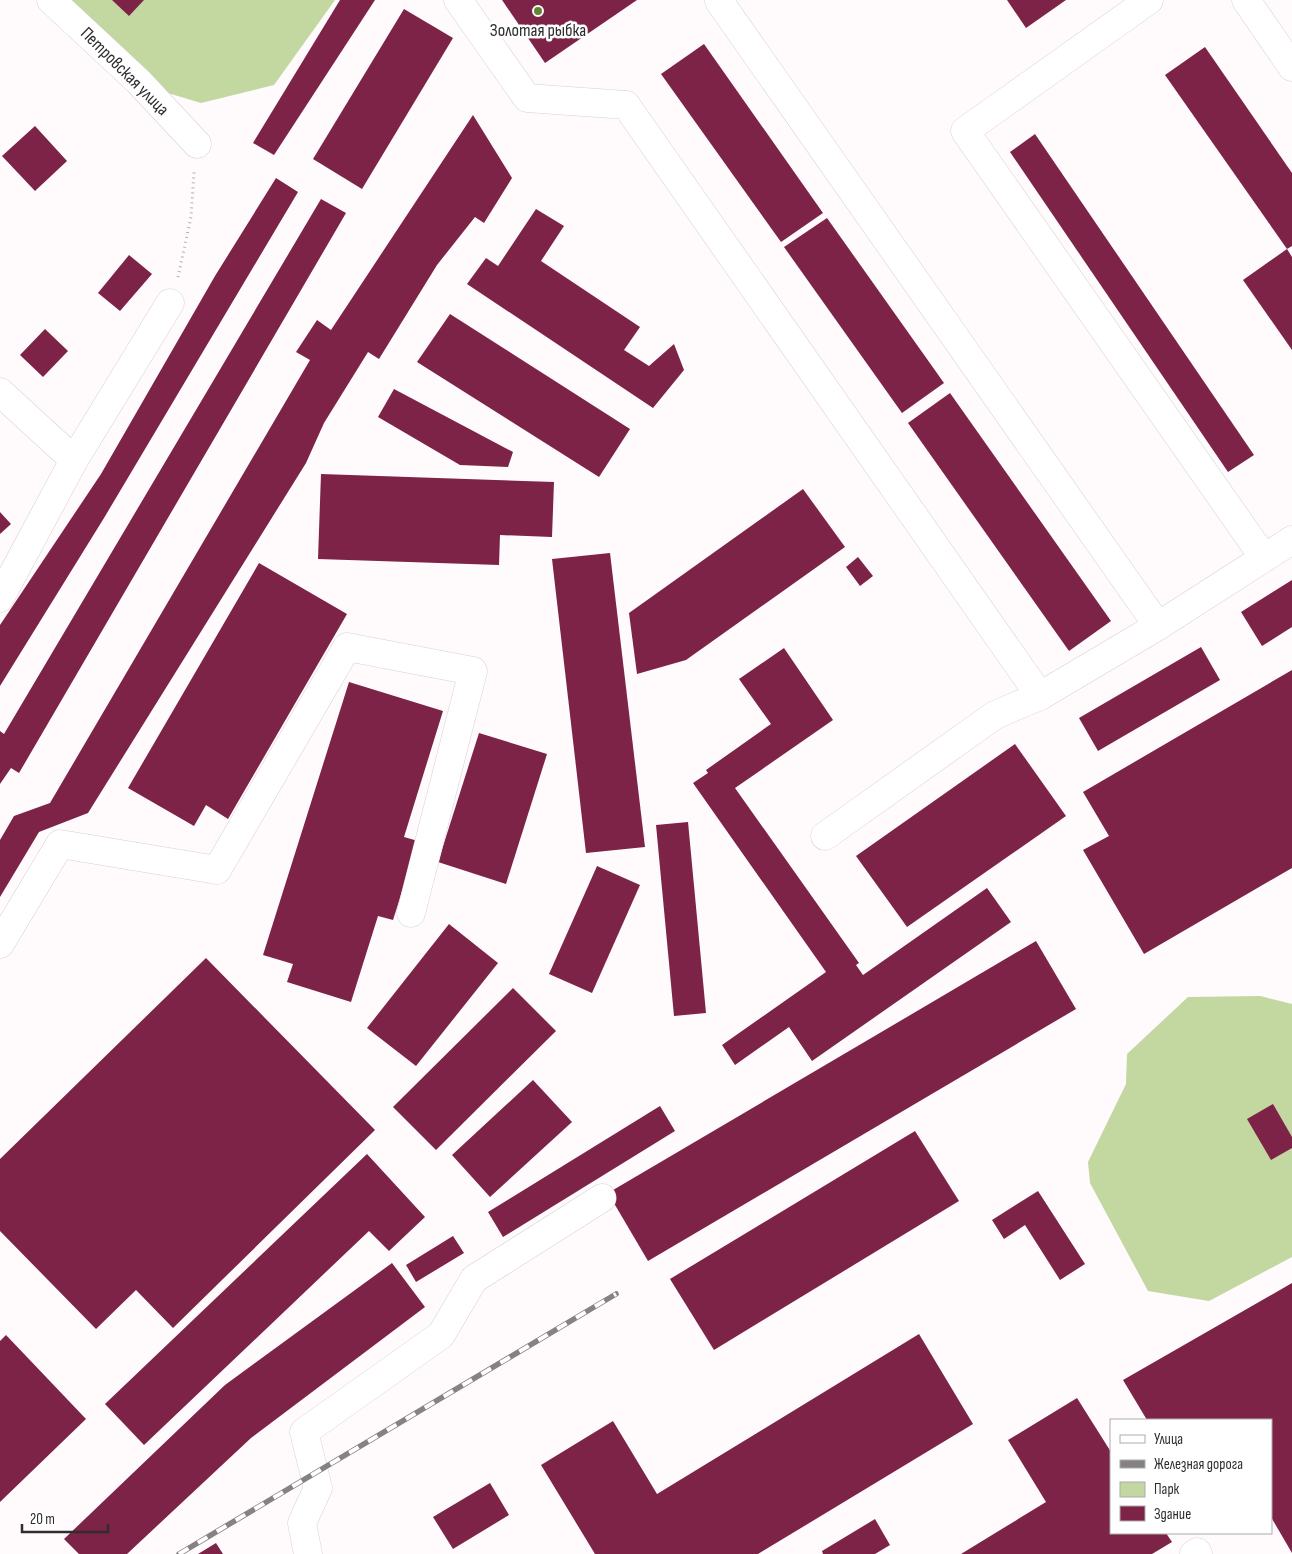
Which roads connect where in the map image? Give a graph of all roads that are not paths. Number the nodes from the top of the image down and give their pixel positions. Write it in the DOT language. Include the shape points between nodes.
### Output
graph roads {
  1 [pos="51,0"];
  2 [pos="458,0"];
  3 [pos="1149,0"];
  4 [pos="1246,0"];
  5 [pos="719,1"];
  6 [pos="1292,67"];
  7 [pos="197,144"];
  8 [pos="170,303"];
  9 [pos="0,392"];
  10 [pos="74,460"];
  11 [pos="1292,540"];
  12 [pos="1264,558"];
  13 [pos="0,598"];
  14 [pos="1158,626"];
  15 [pos="1040,696"];
  16 [pos="826,836"];
  17 [pos="411,913"];
  18 [pos="0,944"];
  19 [pos="602,1198"];
  20 [pos="308,1554"];
  21 [pos="1194,1554"];
  22 [pos="1198,1554"];
  1 -- 7 [label="street, Петровская улица" via="139,82"];
  2 -- 15 [label="street" via="527,98 626,105"];
  3 -- 12 [label="street" via="965,131"];
  4 -- 6 [label="street"];
  5 -- 14 [label="street"];
  8 -- 10 [label="street"];
  9 -- 10 [label="street"];
  10 -- 13 [label="street"];
  11 -- 12 [label="street"];
  12 -- 14 [label="street"];
  14 -- 15 [label="street"];
  15 -- 16 [label="street" via="994,715"];
  17 -- 18 [label="street" via="473,671 346,647 218,870 60,844"];
  19 -- 20 [label="street" via="474,1280 441,1335 304,1432 318,1488 302,1523"];
  21 -- 22 [label="street"];
}
